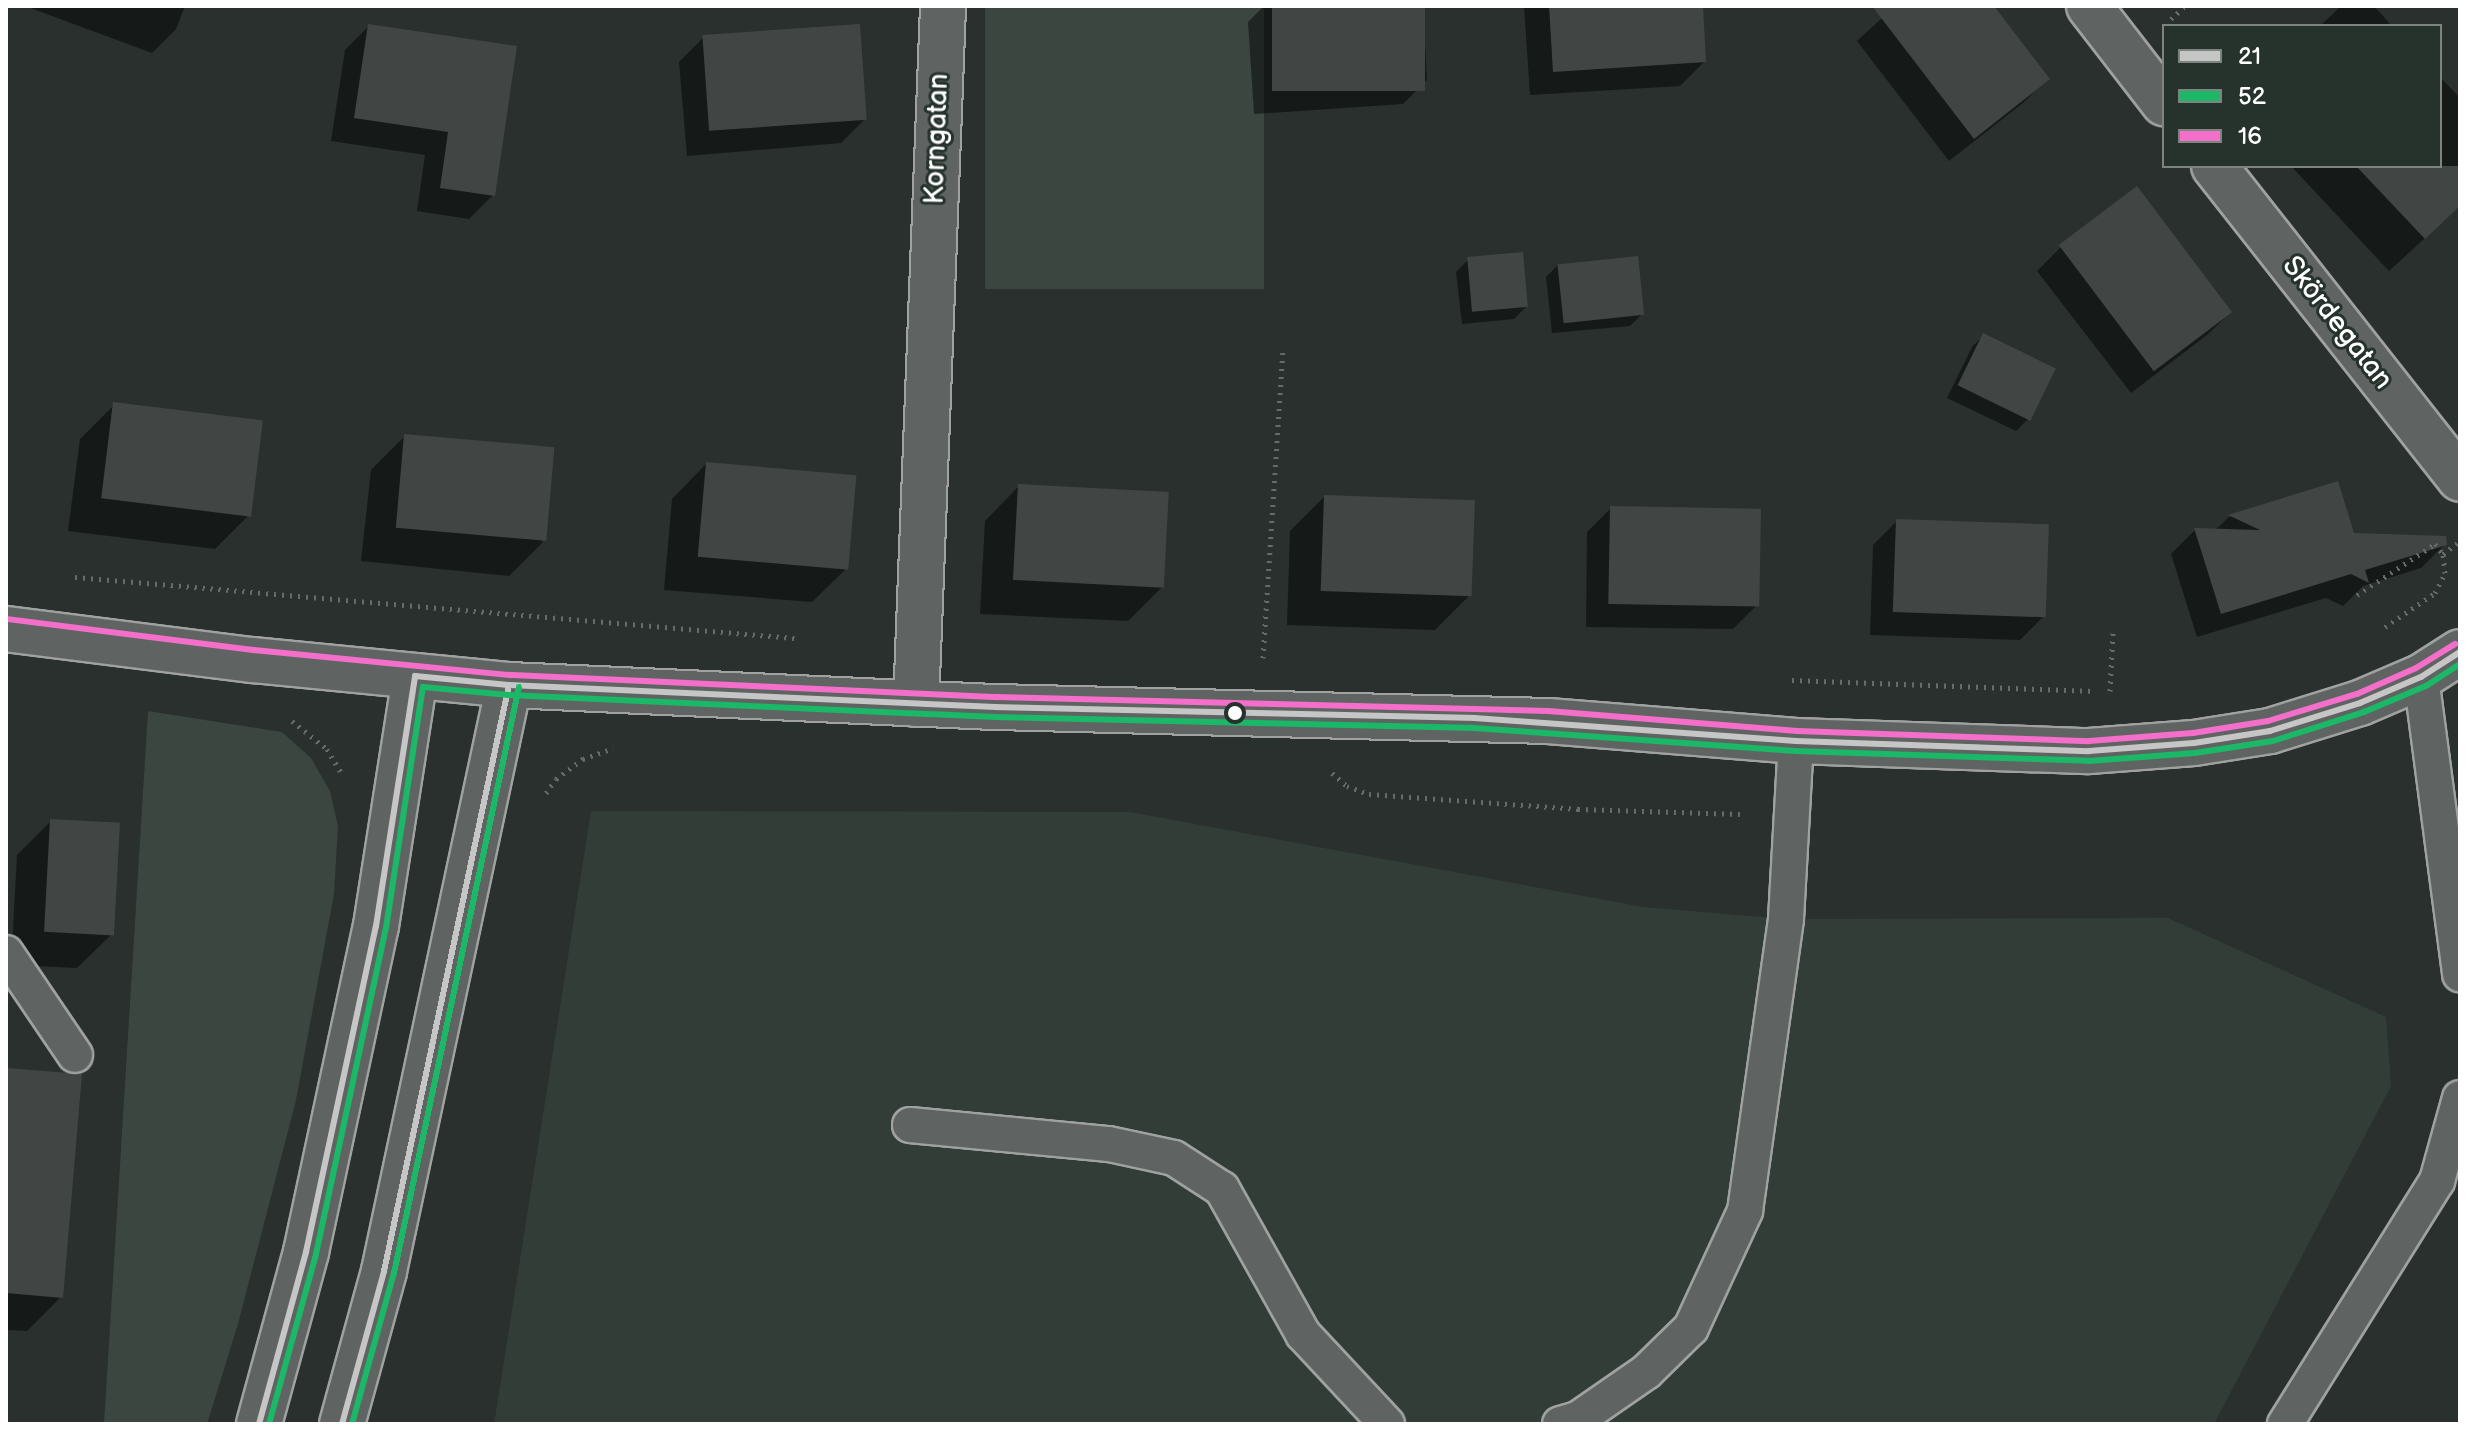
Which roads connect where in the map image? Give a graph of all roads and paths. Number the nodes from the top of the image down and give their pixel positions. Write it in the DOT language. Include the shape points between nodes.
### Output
graph roads {
  1 [pos="943,6"];
  2 [pos="2089,6"];
  3 [pos="2162,100"];
  4 [pos="2216,168"];
  5 [pos="1283,352"];
  6 [pos="2460,479"];
  7 [pos="2460,541"];
  8 [pos="2443,554"];
  9 [pos="66,576"];
  10 [pos="262,594"];
  11 [pos="2357,595"];
  12 [pos="6,629"];
  13 [pos="2383,629"];
  14 [pos="2113,631"];
  15 [pos="806,639"];
  16 [pos="2460,652"];
  17 [pos="253,660"];
  18 [pos="1248,661"];
  19 [pos="1263,662"];
  20 [pos="1278,662"];
  21 [pos="415,676"];
  22 [pos="2421,677"];
  23 [pos="1782,680"];
  24 [pos="509,685"];
  25 [pos="2110,691"];
  26 [pos="2124,691"];
  27 [pos="916,704"];
  28 [pos="282,718"];
  29 [pos="1796,741"];
  30 [pos="623,747"];
  31 [pos="1319,769"];
  32 [pos="347,783"];
  33 [pos="542,798"];
  34 [pos="1793,816"];
  35 [pos="6,953"];
  36 [pos="2460,974"];
  37 [pos="75,1055"];
  38 [pos="2460,1098"];
  39 [pos="910,1125"];
  40 [pos="259,1424"];
  41 [pos="342,1424"];
  42 [pos="1387,1424"];
  43 [pos="1560,1424"];
  44 [pos="2285,1424"];
  1 -- 27 [label="street, Korngatan"];
  2 -- 3 [label="street"];
  4 -- 6 [label="street, Skördegatan"];
  5 -- 19 [label="path"];
  7 -- 8 [label="path"];
  8 -- 11 [label="path" via="2435,544"];
  8 -- 13 [label="path" via="2445,573 2435,593"];
  9 -- 10 [label="path"];
  10 -- 15 [label="path"];
  10 -- 17 [label="path"];
  12 -- 17 [label="street"];
  14 -- 25 [label="path"];
  16 -- 22 [label="street"];
  17 -- 21 [label="street"];
  18 -- 19 [label="path"];
  19 -- 20 [label="path"];
  21 -- 24 [label="street"];
  21 -- 40 [label="street" via="376,926 306,1252"];
  22 -- 29 [label="street" via="2270,731 2194,743 2089,751"];
  22 -- 36 [label="lane"];
  23 -- 25 [label="path"];
  24 -- 27 [label="street"];
  24 -- 41 [label="street" via="384,1271"];
  25 -- 26 [label="path"];
  27 -- 29 [label="street" via="1548,721"];
  28 -- 32 [label="path" via="327,749"];
  29 -- 34 [label="lane"];
  30 -- 33 [label="path" via="583,759 556,779"];
  31 -- 34 [label="path" via="1369,794 1578,809"];
  34 -- 43 [label="lane" via="1786,919 1745,1211 1691,1328 1646,1372 1578,1419"];
  35 -- 37 [label="lane"];
  38 -- 44 [label="lane" via="2437,1181"];
  39 -- 42 [label="lane" via="1109,1144 1174,1158 1222,1189 1303,1334"];
}
